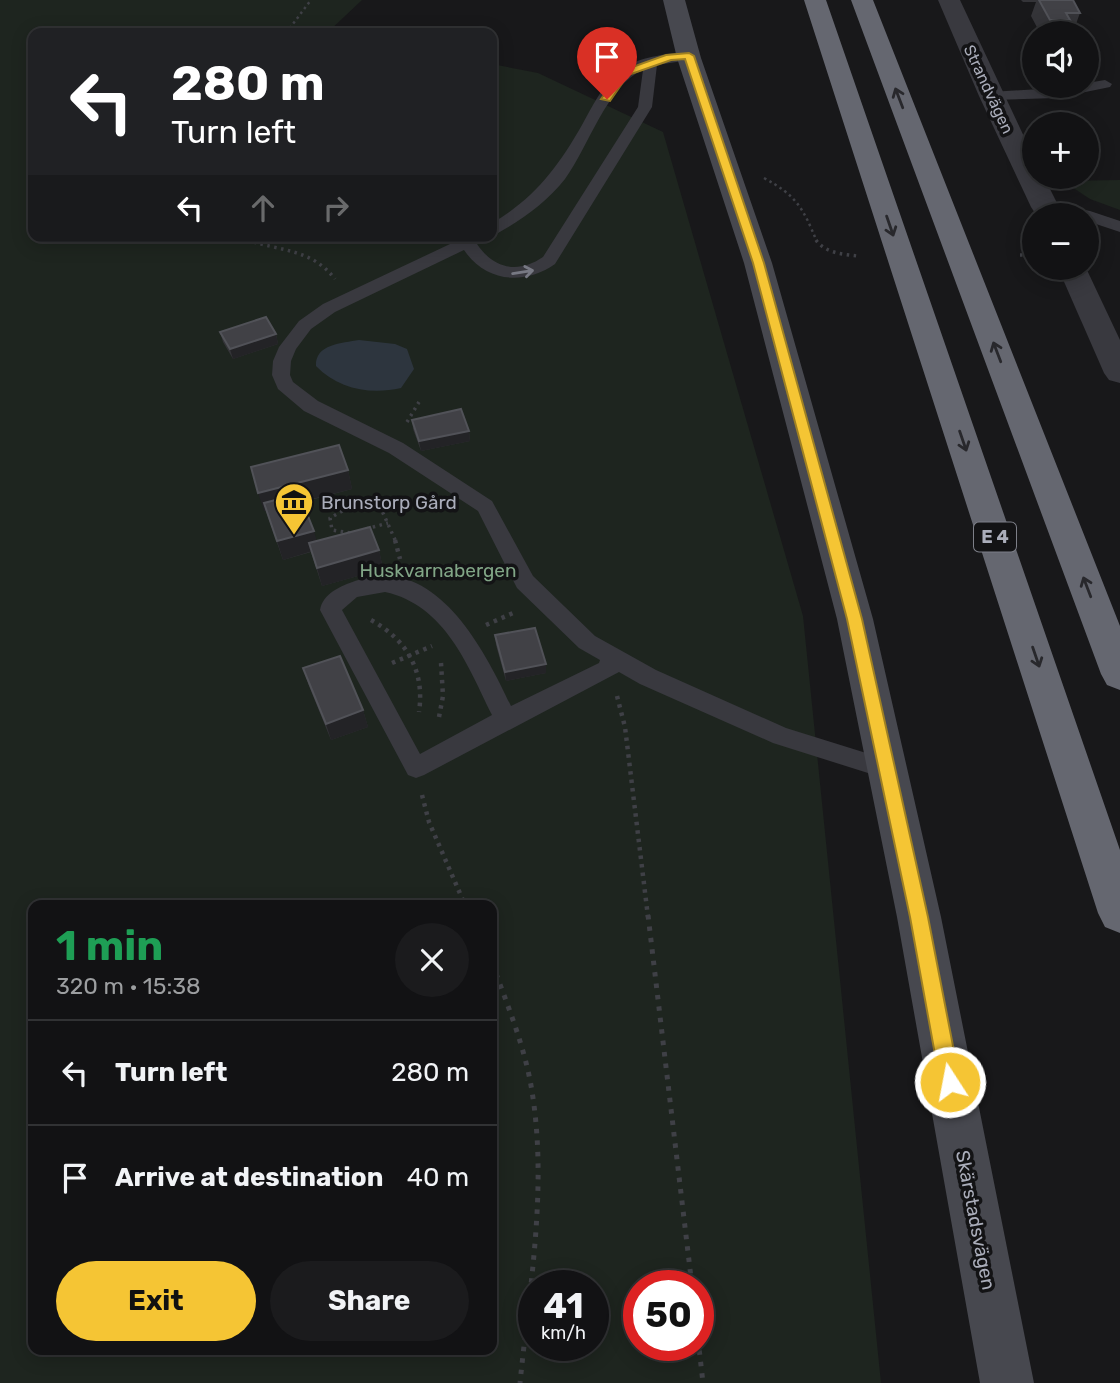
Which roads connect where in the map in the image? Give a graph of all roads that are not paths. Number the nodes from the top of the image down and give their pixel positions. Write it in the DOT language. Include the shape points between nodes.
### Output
graph roads {
  1 [pos="674,0"];
  2 [pos="815,0"];
  3 [pos="862,0"];
  4 [pos="875,0"];
  5 [pos="950,0"];
  6 [pos="880,47"];
  7 [pos="689,56"];
  8 [pos="650,63"];
  9 [pos="1105,84"];
  10 [pos="991,96"];
  11 [pos="1043,203"];
  12 [pos="1099,219"];
  13 [pos="497,227"];
  14 [pos="1120,227"];
  15 [pos="471,242"];
  16 [pos="476,242"];
  17 [pos="1077,280"];
  18 [pos="1120,373"];
  19 [pos="610,663"];
  20 [pos="1120,674"];
  21 [pos="506,720"];
  22 [pos="887,769"];
  23 [pos="1120,913"];
  24 [pos="1007,1383"];
  1 -- 7 [label="main road, Skärstadsvägen"];
  2 -- 23 [label="highway, E 4, one-way"];
  3 -- 6 [label="highway"];
  4 -- 6 [label="highway"];
  5 -- 10 [label="street, Strandvägen"];
  20 -- 6 [label="highway, one-way"];
  7 -- 8 [label="lane"];
  7 -- 22 [label="main road, Skärstadsvägen" via="758,263 855,619"];
  8 -- 13 [label="lane" via="624,73 567,166 523,214"];
  16 -- 8 [label="lane, one-way" via="480,260 504,274 531,272 549,260 645,107"];
  9 -- 10 [label="lane" via="1056,93"];
  10 -- 11 [label="street, Strandvägen"];
  12 -- 14 [label="lane"];
  15 -- 19 [label="lane" via="310,321 296,333 282,361 281,375 285,385 311,406 396,447 485,506 525,582"];
  17 -- 18 [label="street"];
  19 -- 21 [label="lane"];
  19 -- 22 [label="lane" via="781,736"];
  21 -- 21 [label="lane" via="461,634 438,610 401,586 377,582 332,604 331,610 411,759"];
  22 -- 24 [label="main road, Skärstadsvägen"];
}
